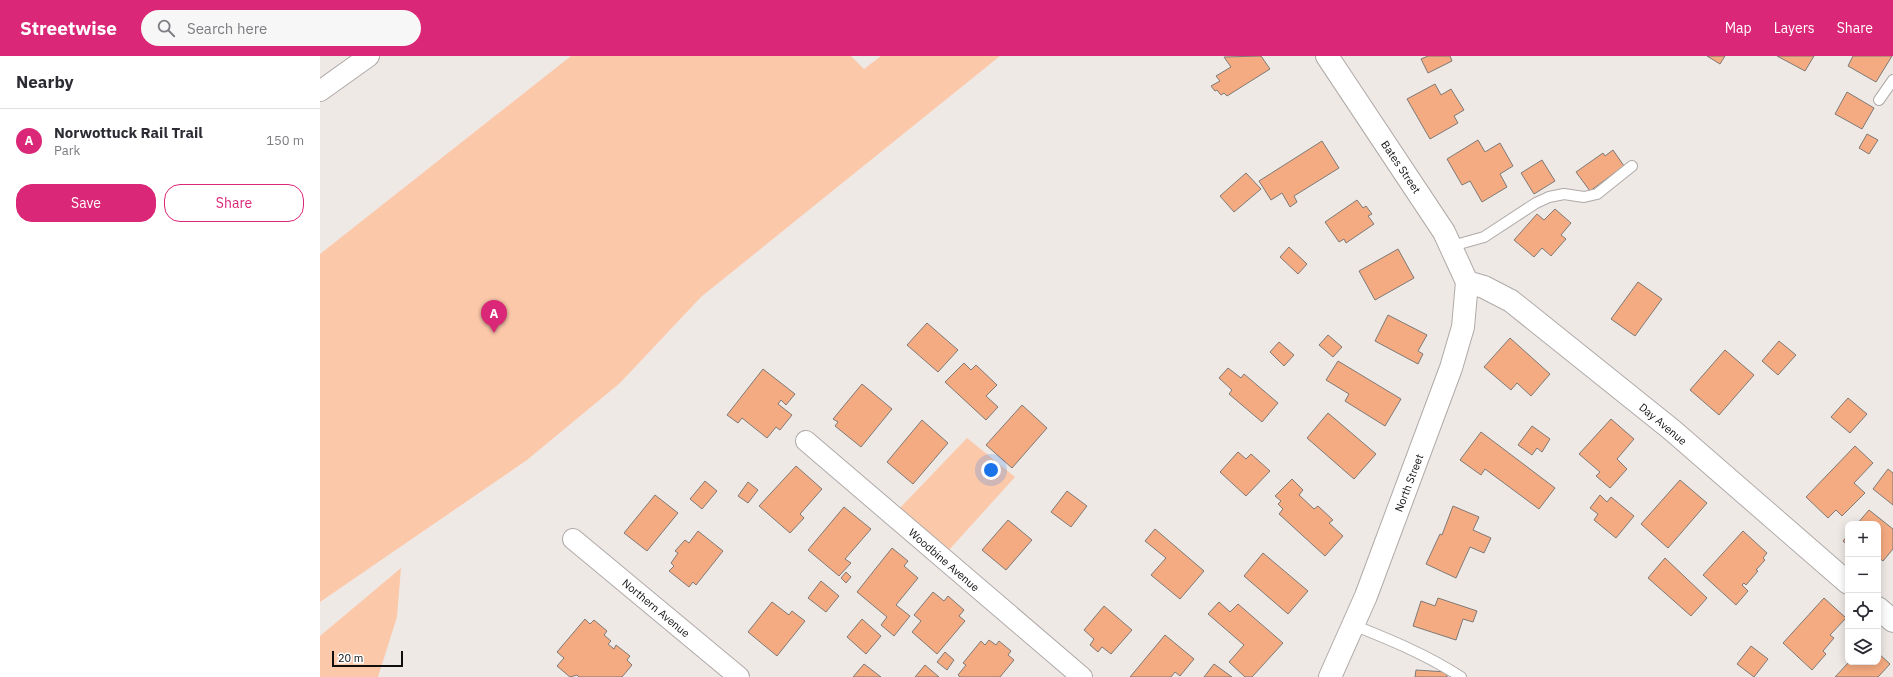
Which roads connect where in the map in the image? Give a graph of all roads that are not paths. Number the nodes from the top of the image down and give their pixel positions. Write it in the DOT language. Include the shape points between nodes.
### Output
graph roads {
  1 [pos="369,56"];
  2 [pos="1327,56"];
  3 [pos="1893,80"];
  4 [pos="320,91"];
  5 [pos="1879,100"];
  6 [pos="1632,166"];
  7 [pos="1452,246"];
  8 [pos="1467,282"];
  9 [pos="806,441"];
  10 [pos="573,539"];
  11 [pos="1845,580"];
  12 [pos="1881,610"];
  13 [pos="1893,620"];
  14 [pos="1353,625"];
  15 [pos="739,677"];
  16 [pos="1082,677"];
  17 [pos="1330,677"];
  18 [pos="1461,677"];
  1 -- 4 [label="street"];
  2 -- 7 [label="street, Bates Street"];
  3 -- 5 [label="lane"];
  6 -- 7 [label="lane" via="1597,194 1584,197 1564,194 1550,197 1536,203 1484,237"];
  7 -- 8 [label="street, Bates Street"];
  8 -- 11 [label="street, Day Avenue" via="1484,287 1511,301 1672,430"];
  8 -- 14 [label="street, North Street" via="1462,327 1451,368"];
  9 -- 16 [label="street, Woodbine Avenue"];
  10 -- 15 [label="street, Northern Avenue"];
  12 -- 13 [label="street"];
  14 -- 17 [label="street, North Street"];
  14 -- 18 [label="lane" via="1436,661"];
}
